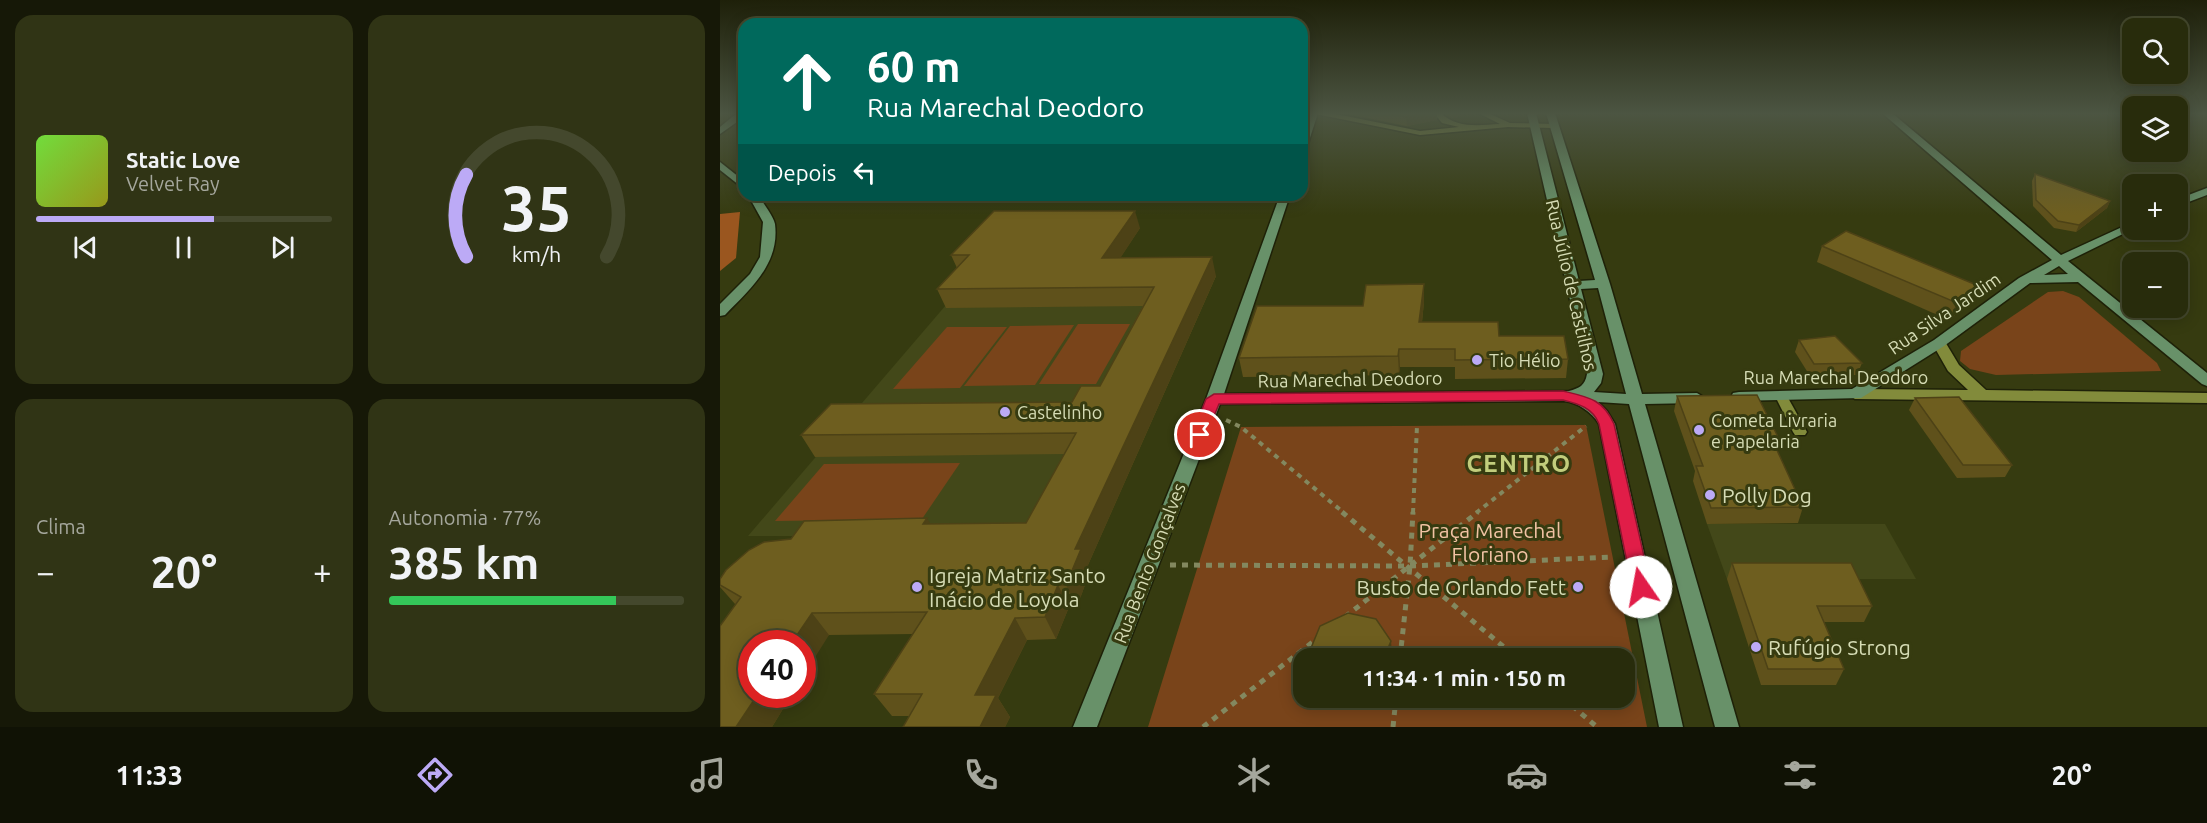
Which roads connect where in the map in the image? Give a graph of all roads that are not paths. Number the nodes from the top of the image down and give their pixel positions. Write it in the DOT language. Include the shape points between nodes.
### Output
graph roads {
  1 [pos="1539,147"];
  2 [pos="1561,147"];
  3 [pos="1926,147"];
  4 [pos="720,165"];
  5 [pos="738,181"];
  6 [pos="1549,187"];
  7 [pos="1573,187"];
  8 [pos="2207,190"];
  9 [pos="2188,199"];
  10 [pos="757,201"];
  11 [pos="1283,201"];
  12 [pos="2122,230"];
  13 [pos="2076,252"];
  14 [pos="2061,260"];
  15 [pos="2082,279"];
  16 [pos="2024,281"];
  17 [pos="1604,284"];
  18 [pos="1573,285"];
  19 [pos="720,312"];
  20 [pos="1939,343"];
  21 [pos="2207,381"];
  22 [pos="1855,394"];
  23 [pos="1563,396"];
  24 [pos="1781,396"];
  25 [pos="1983,396"];
  26 [pos="2207,398"];
  27 [pos="1635,399"];
  28 [pos="1211,406"];
  29 [pos="1800,432"];
  30 [pos="1085,727"];
  31 [pos="1671,727"];
  32 [pos="1727,727"];
  1 -- 6 [label="street, Rua Júlio de Castilhos"];
  2 -- 7 [label="street, Rua Júlio de Castilhos"];
  3 -- 14 [label="street"];
  4 -- 5 [label="street"];
  6 -- 7 [label="street"];
  6 -- 18 [label="street, Rua Júlio de Castilhos"];
  7 -- 17 [label="street, Rua Júlio de Castilhos"];
  8 -- 9 [label="street"];
  10 -- 19 [label="street" via="769,222 766,257 755,276"];
  11 -- 28 [label="street, Rua Bento Gonçalves"];
  12 -- 13 [label="street, Rua Silva Jardim"];
  13 -- 14 [label="street, Rua Silva Jardim"];
  13 -- 15 [label="street"];
  14 -- 15 [label="street"];
  14 -- 16 [label="street, Rua Silva Jardim"];
  15 -- 16 [label="street, Rua Silva Jardim"];
  15 -- 21 [label="street"];
  16 -- 20 [label="street, Rua Silva Jardim"];
  17 -- 18 [label="street"];
  17 -- 27 [label="street, Rua Júlio de Castilhos"];
  18 -- 23 [label="street, Rua Júlio de Castilhos" via="1595,374 1588,390"];
  20 -- 22 [label="street, Rua Silva Jardim"];
  20 -- 25 [label="street" via="1953,368"];
  22 -- 24 [label="street, Rua Marechal Deodoro"];
  22 -- 25 [label="street, Rua Marechal Deodoro"];
  23 -- 27 [label="street, Rua Marechal Deodoro"];
  23 -- 28 [label="street, Rua Marechal Deodoro"];
  23 -- 31 [label="street, Rua Júlio de Castilhos" via="1592,405 1607,424"];
  24 -- 27 [label="street, Rua Marechal Deodoro"];
  24 -- 29 [label="lane"];
  25 -- 26 [label="street, Rua Marechal Deodoro"];
  27 -- 32 [label="street, Rua Júlio de Castilhos"];
  28 -- 30 [label="street, Rua Bento Gonçalves"];
}
